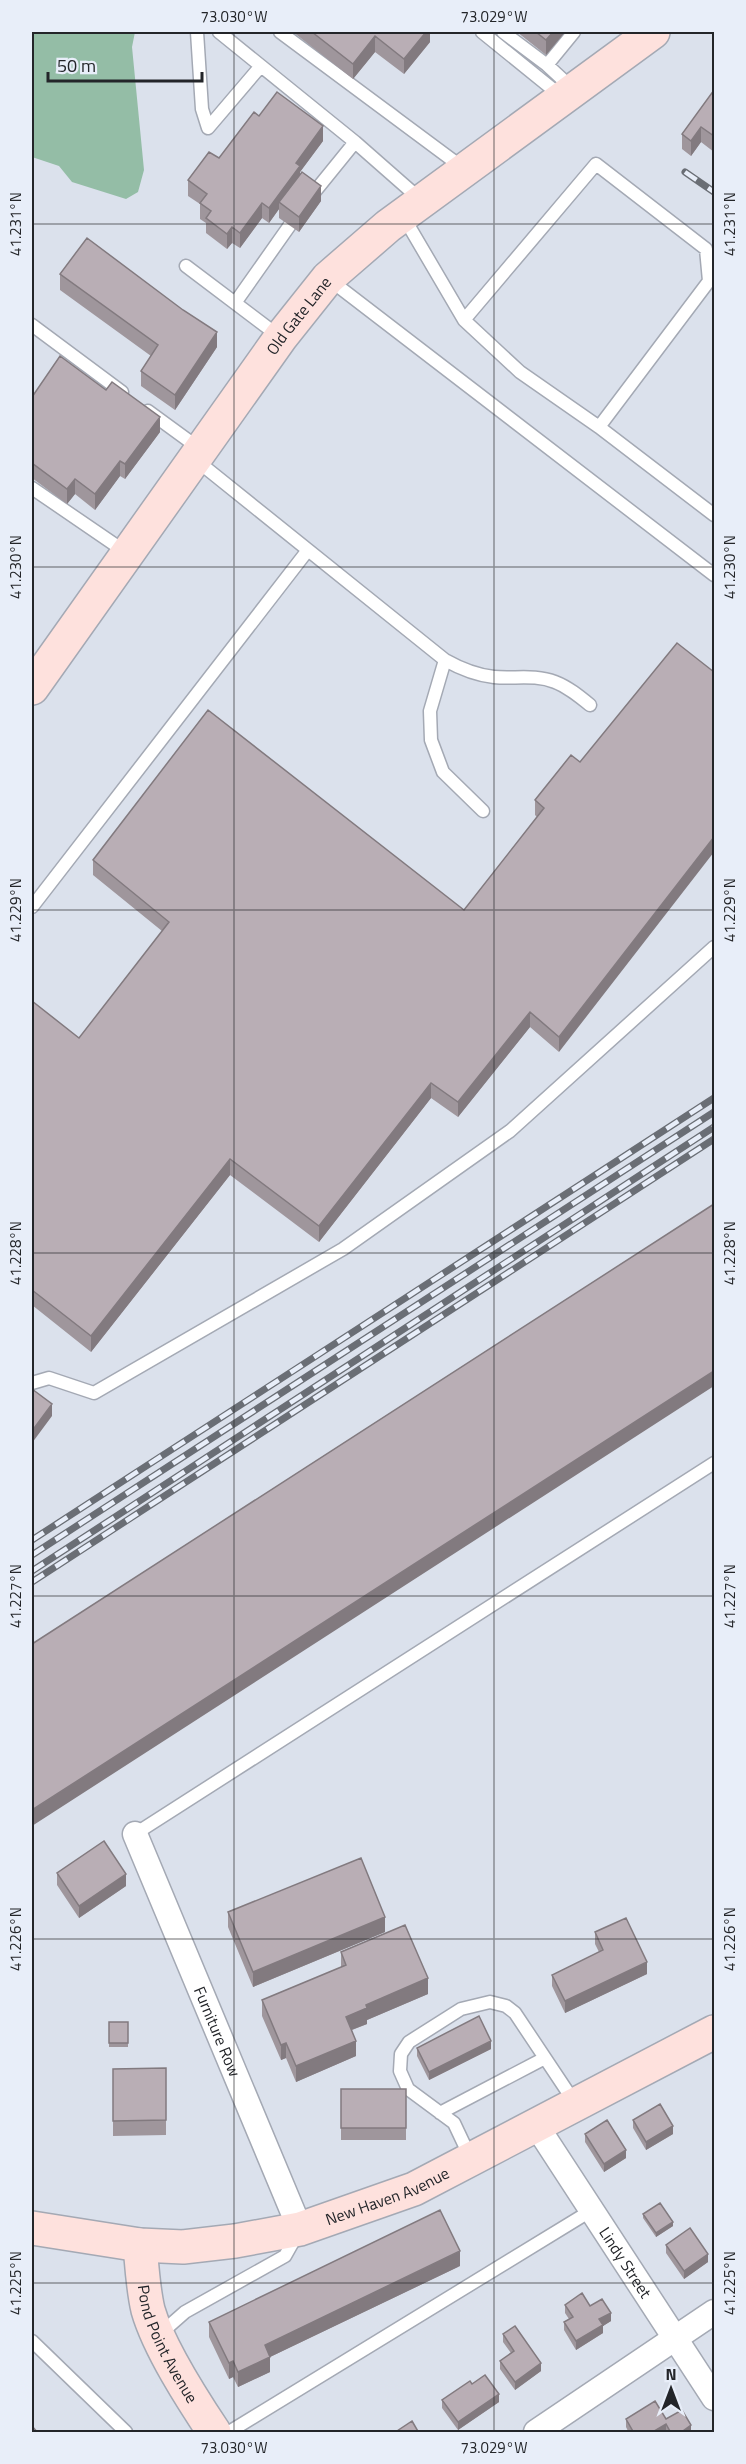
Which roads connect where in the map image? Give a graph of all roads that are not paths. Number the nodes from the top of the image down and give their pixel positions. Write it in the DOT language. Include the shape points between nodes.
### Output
graph roads {
  1 [pos="197,32"];
  2 [pos="219,32"];
  3 [pos="280,32"];
  4 [pos="482,32"];
  5 [pos="503,32"];
  6 [pos="574,32"];
  7 [pos="653,32"];
  8 [pos="547,65"];
  9 [pos="260,67"];
  10 [pos="570,94"];
  11 [pos="355,142"];
  12 [pos="464,169"];
  13 [pos="312,195"];
  14 [pos="412,208"];
  15 [pos="290,225"];
  16 [pos="186,266"];
  17 [pos="328,278"];
  18 [pos="712,284"];
  19 [pos="235,303"];
  20 [pos="464,320"];
  21 [pos="32,325"];
  22 [pos="281,337"];
  23 [pos="599,427"];
  24 [pos="198,454"];
  25 [pos="32,488"];
  26 [pos="714,515"];
  27 [pos="308,550"];
  28 [pos="128,554"];
  29 [pos="714,575"];
  30 [pos="445,660"];
  31 [pos="32,688"];
  32 [pos="590,705"];
  33 [pos="483,811"];
  34 [pos="32,907"];
  35 [pos="714,947"];
  36 [pos="32,1383"];
  37 [pos="714,1463"];
  38 [pos="135,1834"];
  39 [pos="714,2032"];
  40 [pos="545,2058"];
  41 [pos="575,2104"];
  42 [pos="440,2113"];
  43 [pos="536,2125"];
  44 [pos="471,2159"];
  45 [pos="592,2210"];
  46 [pos="32,2228"];
  47 [pos="300,2229"];
  48 [pos="140,2245"];
  49 [pos="714,2312"];
  50 [pos="159,2335"];
  51 [pos="677,2338"];
  52 [pos="32,2341"];
  53 [pos="714,2398"];
  54 [pos="211,2430"];
  55 [pos="126,2433"];
  56 [pos="536,2433"];
  1 -- 9 [label="lane" via="202,109 208,128"];
  2 -- 9 [label="lane"];
  3 -- 12 [label="lane"];
  4 -- 10 [label="lane"];
  5 -- 8 [label="lane"];
  6 -- 8 [label="lane"];
  7 -- 10 [label="main road, Old Gate Lane"];
  8 -- 10 [label="lane"];
  9 -- 11 [label="lane"];
  10 -- 12 [label="main road, Old Gate Lane"];
  11 -- 13 [label="lane"];
  11 -- 14 [label="lane"];
  12 -- 14 [label="main road, Old Gate Lane"];
  14 -- 17 [label="main road, Old Gate Lane"];
  14 -- 20 [label="lane"];
  15 -- 19 [label="lane"];
  16 -- 19 [label="lane"];
  17 -- 22 [label="main road, Old Gate Lane"];
  17 -- 29 [label="lane"];
  18 -- 20 [label="lane" via="706,249 596,164"];
  18 -- 23 [label="lane"];
  19 -- 22 [label="lane"];
  20 -- 23 [label="lane" via="520,372"];
  21 -- 24 [label="lane"];
  22 -- 24 [label="main road, Old Gate Lane"];
  23 -- 26 [label="lane"];
  24 -- 27 [label="lane"];
  24 -- 28 [label="main road, Old Gate Lane"];
  25 -- 28 [label="lane"];
  27 -- 30 [label="lane"];
  27 -- 34 [label="lane"];
  28 -- 31 [label="main road, Old Gate Lane"];
  30 -- 32 [label="lane" via="465,671 495,677 554,681"];
  30 -- 33 [label="lane" via="430,711 431,740 443,772"];
  35 -- 36 [label="lane" via="510,1131 343,1249 94,1392 49,1378"];
  37 -- 38 [label="lane"];
  38 -- 47 [label="street, Furniture Row"];
  39 -- 41 [label="main road, New Haven Avenue"];
  40 -- 41 [label="lane"];
  40 -- 42 [label="lane"];
  40 -- 42 [label="lane" via="506,2006 490,2002 461,2009 409,2042 401,2054 400,2071 408,2089"];
  41 -- 43 [label="main road, New Haven Avenue"];
  42 -- 44 [label="lane" via="454,2123"];
  43 -- 44 [label="main road, New Haven Avenue"];
  43 -- 45 [label="street, Lindy Street"];
  44 -- 47 [label="main road, New Haven Avenue" via="414,2189"];
  45 -- 51 [label="street, Lindy Street"];
  45 -- 54 [label="lane"];
  46 -- 48 [label="main road, New Haven Avenue"];
  47 -- 48 [label="main road, New Haven Avenue" via="183,2247"];
  47 -- 50 [label="lane" via="285,2256 185,2312"];
  48 -- 50 [label="main road, Pond Point Avenue" via="144,2292"];
  49 -- 51 [label="street"];
  50 -- 54 [label="main road, Pond Point Avenue"];
  51 -- 53 [label="street, Lindy Street"];
  51 -- 56 [label="street"];
  52 -- 55 [label="lane"];
}
